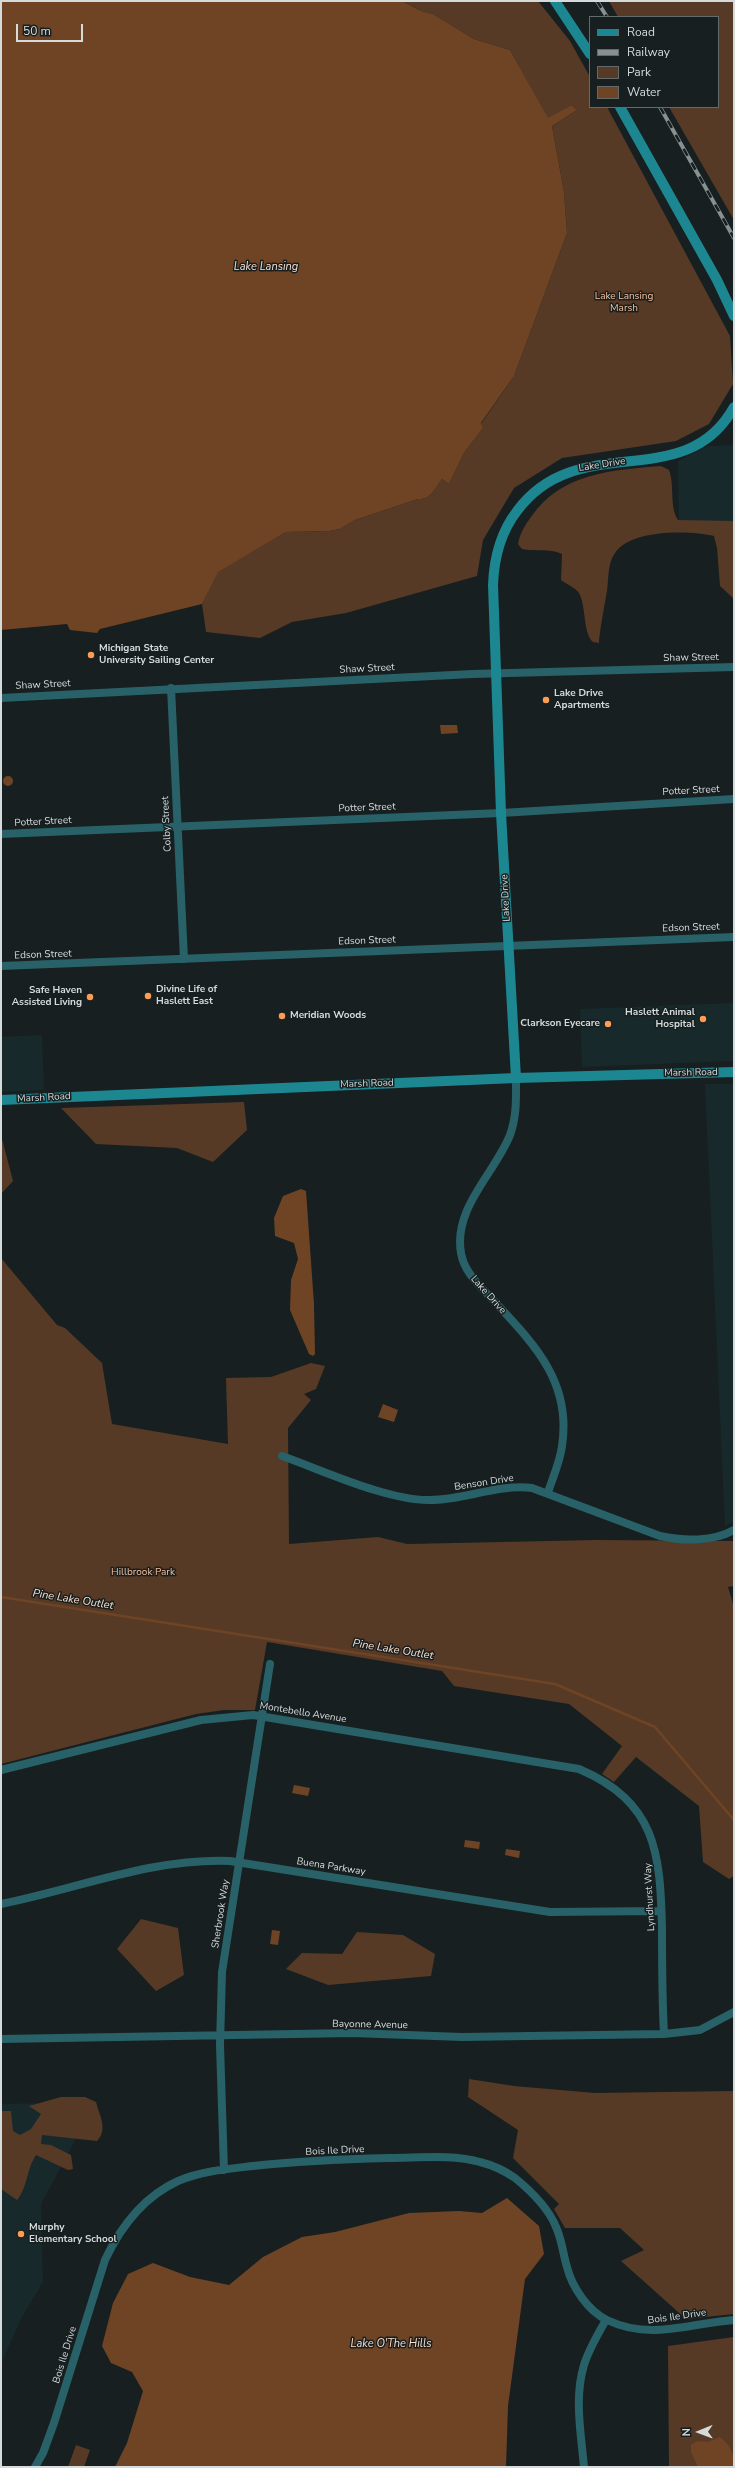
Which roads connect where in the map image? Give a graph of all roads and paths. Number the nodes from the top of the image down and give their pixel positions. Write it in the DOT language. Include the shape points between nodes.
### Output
graph roads {
  1 [pos="555,1"];
  2 [pos="589,52"];
  3 [pos="621,108"];
  4 [pos="734,316"];
  5 [pos="734,407"];
  6 [pos="734,667"];
  7 [pos="497,673"];
  8 [pos="172,688"];
  9 [pos="1,698"];
  10 [pos="734,799"];
  11 [pos="501,813"];
  12 [pos="177,826"];
  13 [pos="1,834"];
  14 [pos="734,937"];
  15 [pos="508,946"];
  16 [pos="184,959"];
  17 [pos="1,966"];
  18 [pos="734,1072"];
  19 [pos="516,1078"];
  20 [pos="1,1100"];
  21 [pos="282,1456"];
  22 [pos="548,1492"];
  23 [pos="734,1530"];
  24 [pos="270,1664"];
  25 [pos="263,1716"];
  26 [pos="1,1770"];
  27 [pos="602,1780"];
  28 [pos="240,1862"];
  29 [pos="1,1904"];
  30 [pos="661,1911"];
  31 [pos="734,2012"];
  32 [pos="664,2034"];
  33 [pos="220,2035"];
  34 [pos="1,2040"];
  35 [pos="224,2170"];
  36 [pos="606,2320"];
  37 [pos="734,2320"];
  38 [pos="35,2467"];
  39 [pos="584,2467"];
  1 -- 2 [label="street"];
  3 -- 4 [label="street" via="717,280"];
  5 -- 7 [label="street, Lake Drive" via="714,434 682,453 573,470 550,481 521,505 502,537 495,560"];
  6 -- 7 [label="street, Shaw Street"];
  7 -- 8 [label="street, Shaw Street"];
  7 -- 11 [label="street, Lake Drive"];
  8 -- 9 [label="street, Shaw Street"];
  8 -- 12 [label="street, Colby Street"];
  10 -- 11 [label="street, Potter Street"];
  11 -- 12 [label="street, Potter Street"];
  11 -- 15 [label="street, Lake Drive"];
  12 -- 13 [label="street, Potter Street"];
  12 -- 16 [label="street, Colby Street"];
  14 -- 15 [label="street, Edson Street"];
  15 -- 16 [label="street, Edson Street"];
  15 -- 19 [label="street, Lake Drive"];
  16 -- 17 [label="street, Edson Street"];
  18 -- 19 [label="street, Marsh Road"];
  19 -- 20 [label="street, Marsh Road"];
  19 -- 22 [label="street, Lake Drive" via="516,1103 511,1130 463,1220 460,1246 466,1269 532,1343 547,1364 557,1388 563,1435 560,1458"];
  21 -- 22 [label="street, Benson Drive" via="395,1495 416,1499 448,1499 512,1487"];
  22 -- 23 [label="street, Benson Drive" via="644,1532 666,1537 700,1539"];
  24 -- 25 [label="street, Sherbrook Way"];
  25 -- 26 [label="street, Montebello Avenue" via="227,1716 201,1720"];
  25 -- 27 [label="street, Montebello Avenue" via="566,1766"];
  25 -- 28 [label="street, Sherbrook Way"];
  27 -- 30 [label="street, Lyndhurst Way" via="627,1800 648,1829 659,1862"];
  28 -- 29 [label="street, Buena Parkway" via="213,1860 168,1864"];
  28 -- 30 [label="street, Buena Parkway" via="550,1912"];
  28 -- 33 [label="street, Sherbrook Way" via="222,1972"];
  30 -- 32 [label="street, Lyndhurst Way"];
  31 -- 32 [label="street, Bayonne Avenue" via="700,2030"];
  32 -- 33 [label="street, Bayonne Avenue" via="462,2037 353,2033"];
  33 -- 34 [label="street, Bayonne Avenue"];
  33 -- 35 [label="street, Sherbrook Way"];
  35 -- 36 [label="street, Bois Ile Drive" via="342,2159 420,2158 465,2159 497,2168 530,2190 544,2207 556,2226 571,2279 588,2305"];
  35 -- 38 [label="street, Bois Ile Drive" via="197,2174 151,2197 126,2223 115,2240 105,2260 54,2423"];
  36 -- 37 [label="street, Bois Ile Drive" via="643,2332 658,2332"];
  36 -- 39 [label="street" via="584,2364 580,2382 579,2413"];
}
